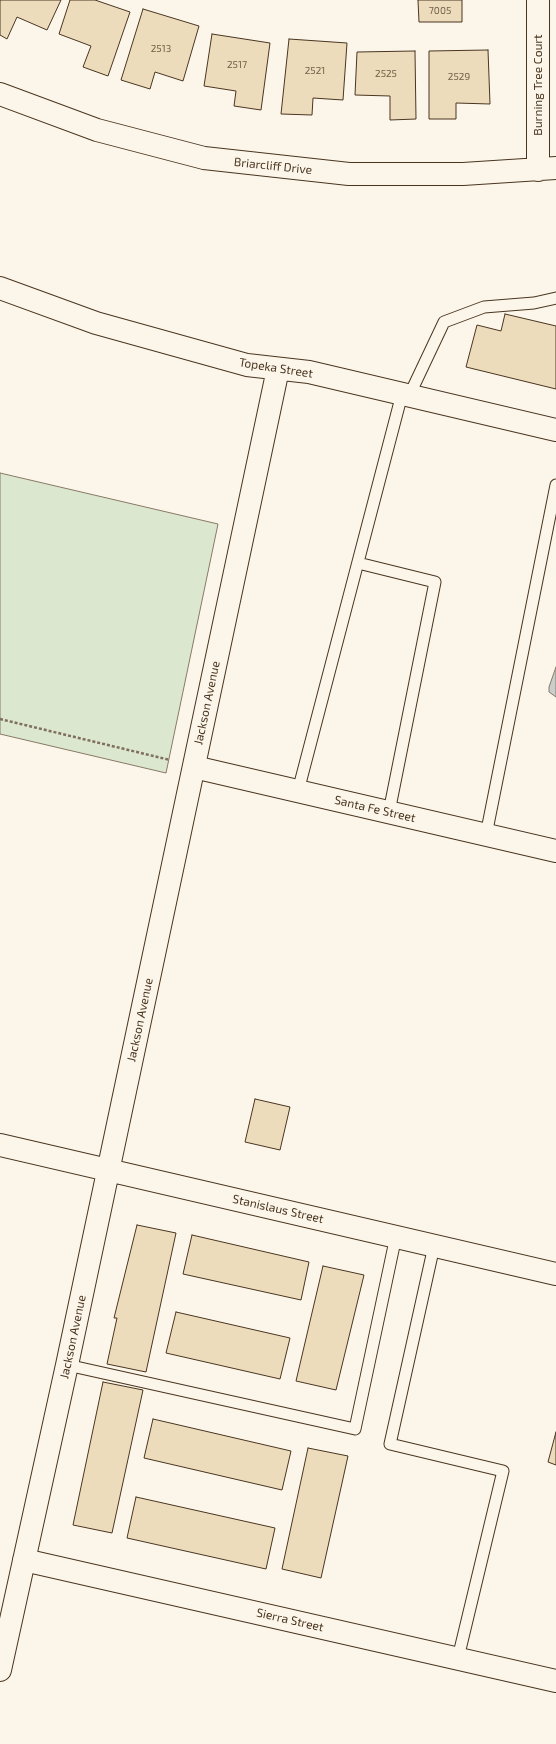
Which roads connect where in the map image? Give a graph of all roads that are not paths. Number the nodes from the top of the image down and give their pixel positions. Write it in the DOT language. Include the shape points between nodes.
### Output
graph roads {
  1 [pos="538,0"];
  2 [pos="0,94"];
  3 [pos="547,169"];
  4 [pos="0,288"];
  5 [pos="556,298"];
  6 [pos="278,369"];
  7 [pos="406,395"];
  8 [pos="556,430"];
  9 [pos="556,485"];
  10 [pos="358,563"];
  11 [pos="194,767"];
  12 [pos="298,791"];
  13 [pos="389,812"];
  14 [pos="486,835"];
  15 [pos="556,851"];
  16 [pos="0,1145"];
  17 [pos="108,1170"];
  18 [pos="396,1236"];
  19 [pos="434,1246"];
  20 [pos="556,1274"];
  21 [pos="67,1365"];
  22 [pos="24,1560"];
  23 [pos="458,1658"];
  24 [pos="0,1670"];
  25 [pos="556,1681"];
  1 -- 3 [label="street, Burning Tree Court"];
  2 -- 3 [label="street, Briarcliff Drive" via="97,130 204,158 349,174 463,174"];
  4 -- 6 [label="street, Topeka Street" via="96,323 247,365"];
  5 -- 7 [label="lane" via="484,308 444,322"];
  6 -- 7 [label="street, Topeka Street" via="308,372"];
  6 -- 11 [label="street, Jackson Avenue"];
  7 -- 8 [label="street, Topeka Street"];
  7 -- 10 [label="lane"];
  9 -- 14 [label="lane"];
  10 -- 12 [label="lane"];
  10 -- 13 [label="lane" via="435,582"];
  11 -- 12 [label="street, Santa Fe Street"];
  11 -- 17 [label="street, Jackson Avenue"];
  12 -- 13 [label="street, Santa Fe Street"];
  13 -- 14 [label="street, Santa Fe Street"];
  14 -- 15 [label="street, Santa Fe Street"];
  16 -- 17 [label="street, Stanislaus Street"];
  17 -- 18 [label="street, Stanislaus Street"];
  17 -- 21 [label="street, Jackson Avenue"];
  18 -- 19 [label="street, Stanislaus Street"];
  18 -- 21 [label="lane" via="355,1428"];
  19 -- 20 [label="street, Stanislaus Street"];
  19 -- 23 [label="lane" via="390,1444 503,1471"];
  21 -- 22 [label="street, Jackson Avenue"];
  22 -- 23 [label="street, Sierra Street"];
  22 -- 24 [label="street, Jackson Avenue"];
  23 -- 25 [label="street, Sierra Street"];
}
